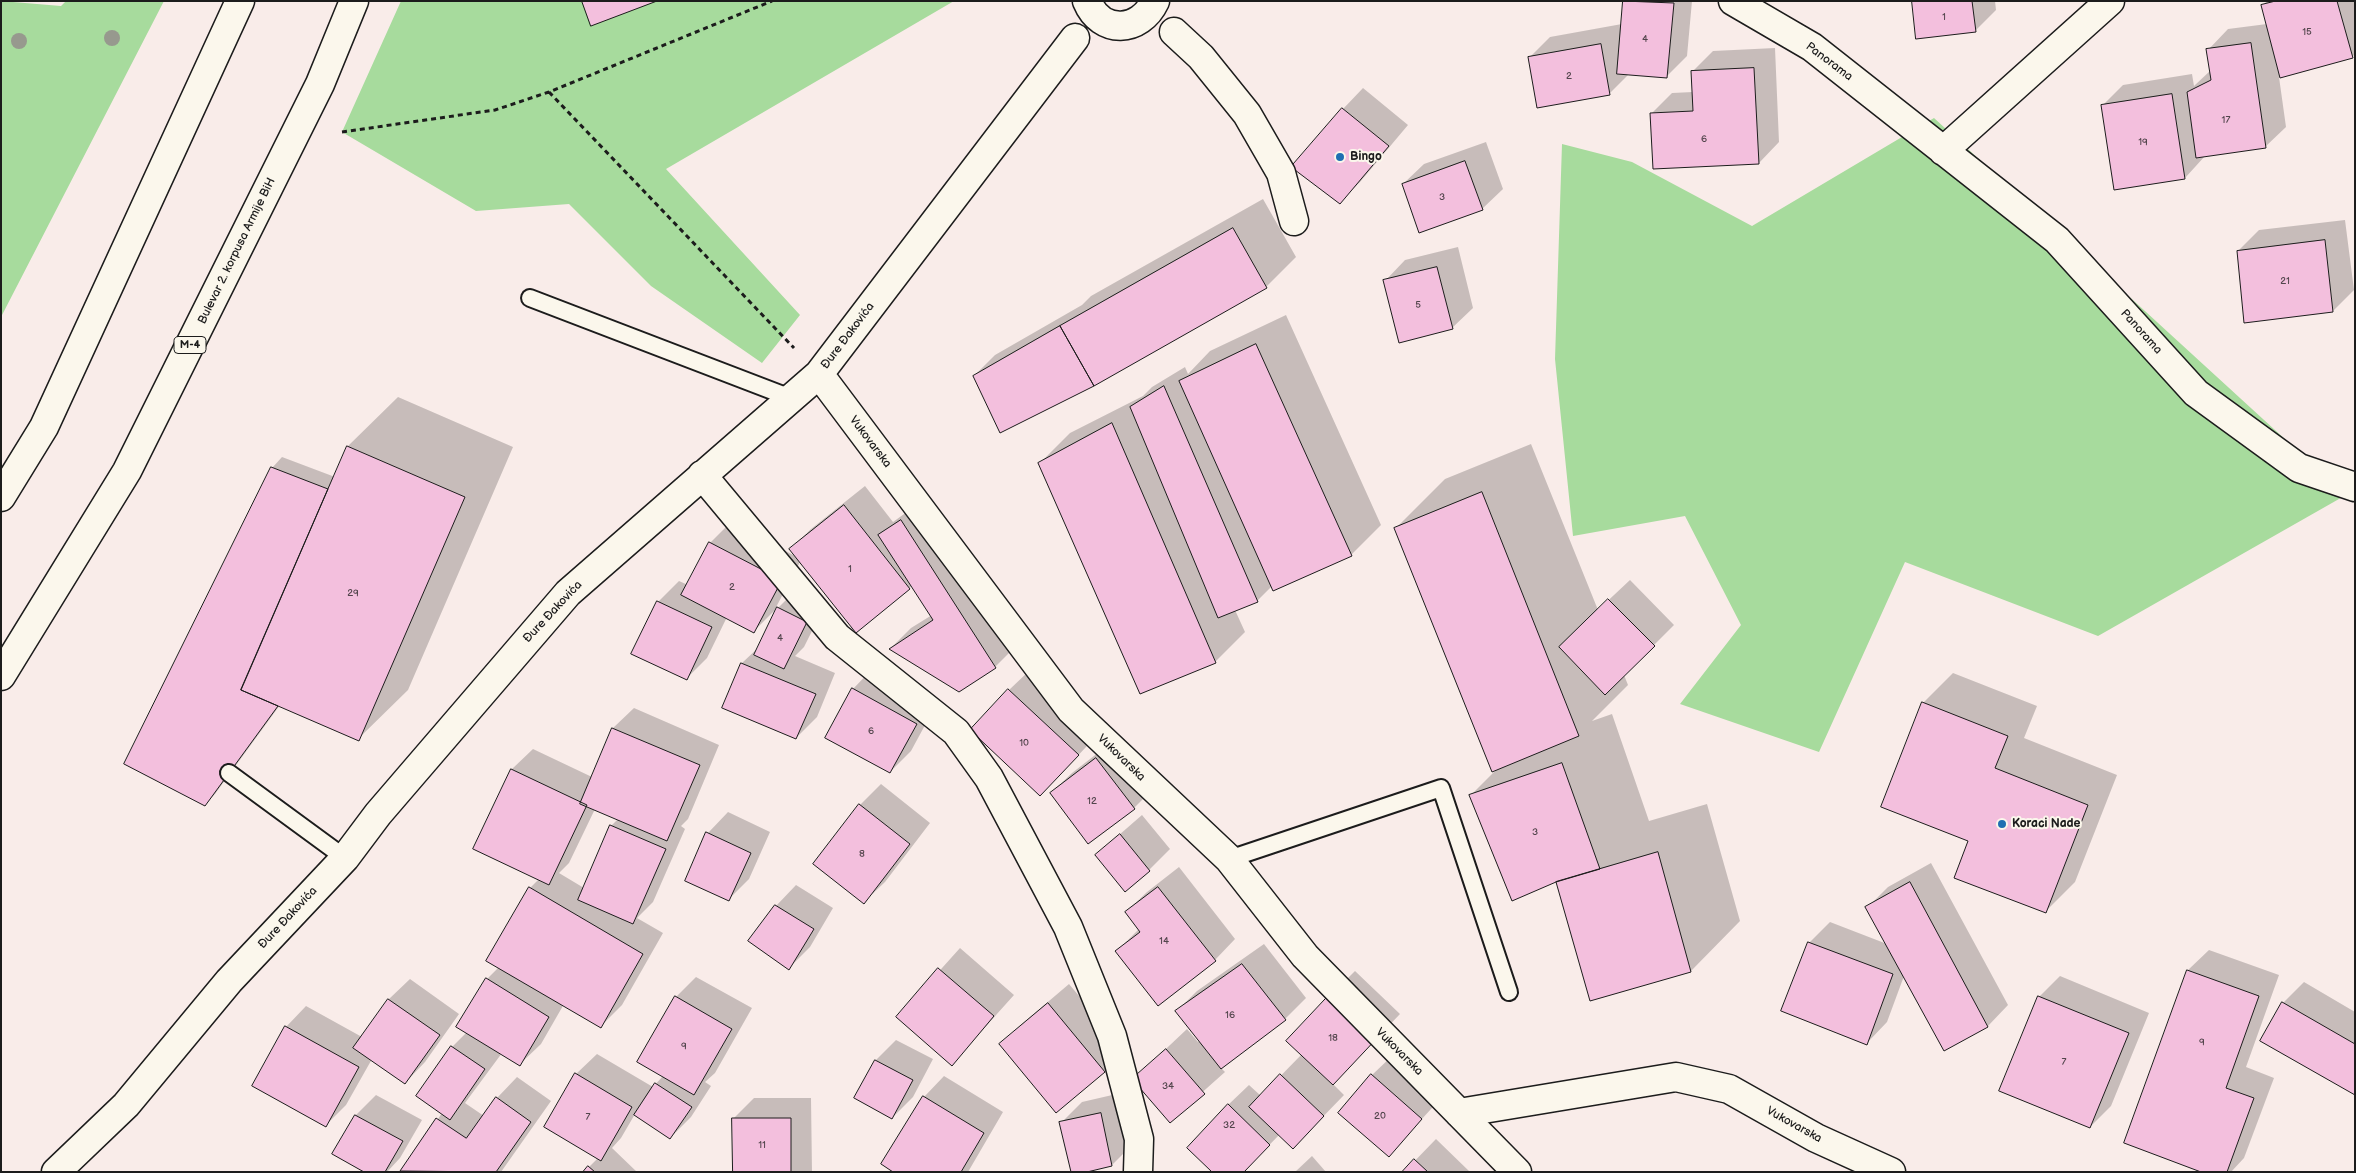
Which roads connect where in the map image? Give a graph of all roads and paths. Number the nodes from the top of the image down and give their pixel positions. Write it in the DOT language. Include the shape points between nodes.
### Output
graph roads {
  1 [pos="240,1"];
  2 [pos="354,1"];
  3 [pos="772,1"];
  4 [pos="1087,1"];
  5 [pos="1733,1"];
  6 [pos="2110,1"];
  7 [pos="1155,2"];
  8 [pos="1123,24"];
  9 [pos="1174,32"];
  10 [pos="1075,38"];
  11 [pos="549,92"];
  12 [pos="342,132"];
  13 [pos="1943,151"];
  14 [pos="1294,221"];
  15 [pos="530,298"];
  16 [pos="819,374"];
  17 [pos="791,398"];
  18 [pos="702,475"];
  19 [pos="2355,487"];
  20 [pos="1,497"];
  21 [pos="1,676"];
  22 [pos="229,774"];
  23 [pos="345,858"];
  24 [pos="1229,859"];
  25 [pos="1509,992"];
  26 [pos="1459,1113"];
  27 [pos="56,1172"];
  28 [pos="1138,1172"];
  29 [pos="1517,1172"];
  30 [pos="1891,1172"];
  1 -- 20 [label="street" via="44,427"];
  2 -- 21 [label="street, Bulevar 2. korpusa Armije BiH / M-4" via="320,84 127,471"];
  3 -- 11 [label="path"];
  4 -- 8 [label="street" via="1100,19"];
  4 -- 10 [label="street"];
  5 -- 13 [label="street, Panorama" via="1812,47"];
  6 -- 13 [label="street"];
  7 -- 8 [label="street" via="1147,15"];
  7 -- 9 [label="street"];
  8 -- 9 [label="street" via="1157,26"];
  8 -- 10 [label="street" via="1091,29"];
  9 -- 14 [label="street" via="1201,57 1247,114 1282,173"];
  10 -- 16 [label="street, Đure Đakovića"];
  11 -- 12 [label="path" via="495,110"];
  11 -- 16 [label="path"];
  13 -- 19 [label="street, Panorama" via="2057,240 2196,393 2299,468"];
  15 -- 17 [label="lane"];
  16 -- 17 [label="street, Đure Đakovića"];
  16 -- 24 [label="street, Vukovarska" via="1071,710"];
  17 -- 18 [label="street, Đure Đakovića"];
  18 -- 23 [label="street, Đure Đakovića" via="568,593 378,814"];
  18 -- 28 [label="street" via="837,638 956,732 989,778 1068,927 1112,1036 1138,1139"];
  22 -- 23 [label="lane"];
  23 -- 27 [label="street, Đure Đakovića" via="229,981 126,1105"];
  24 -- 25 [label="lane" via="1441,788"];
  24 -- 26 [label="street, Vukovarska" via="1305,956"];
  26 -- 29 [label="street, Vukovarska"];
  26 -- 30 [label="street, Vukovarska" via="1676,1077 1729,1089 1816,1138"];
}
